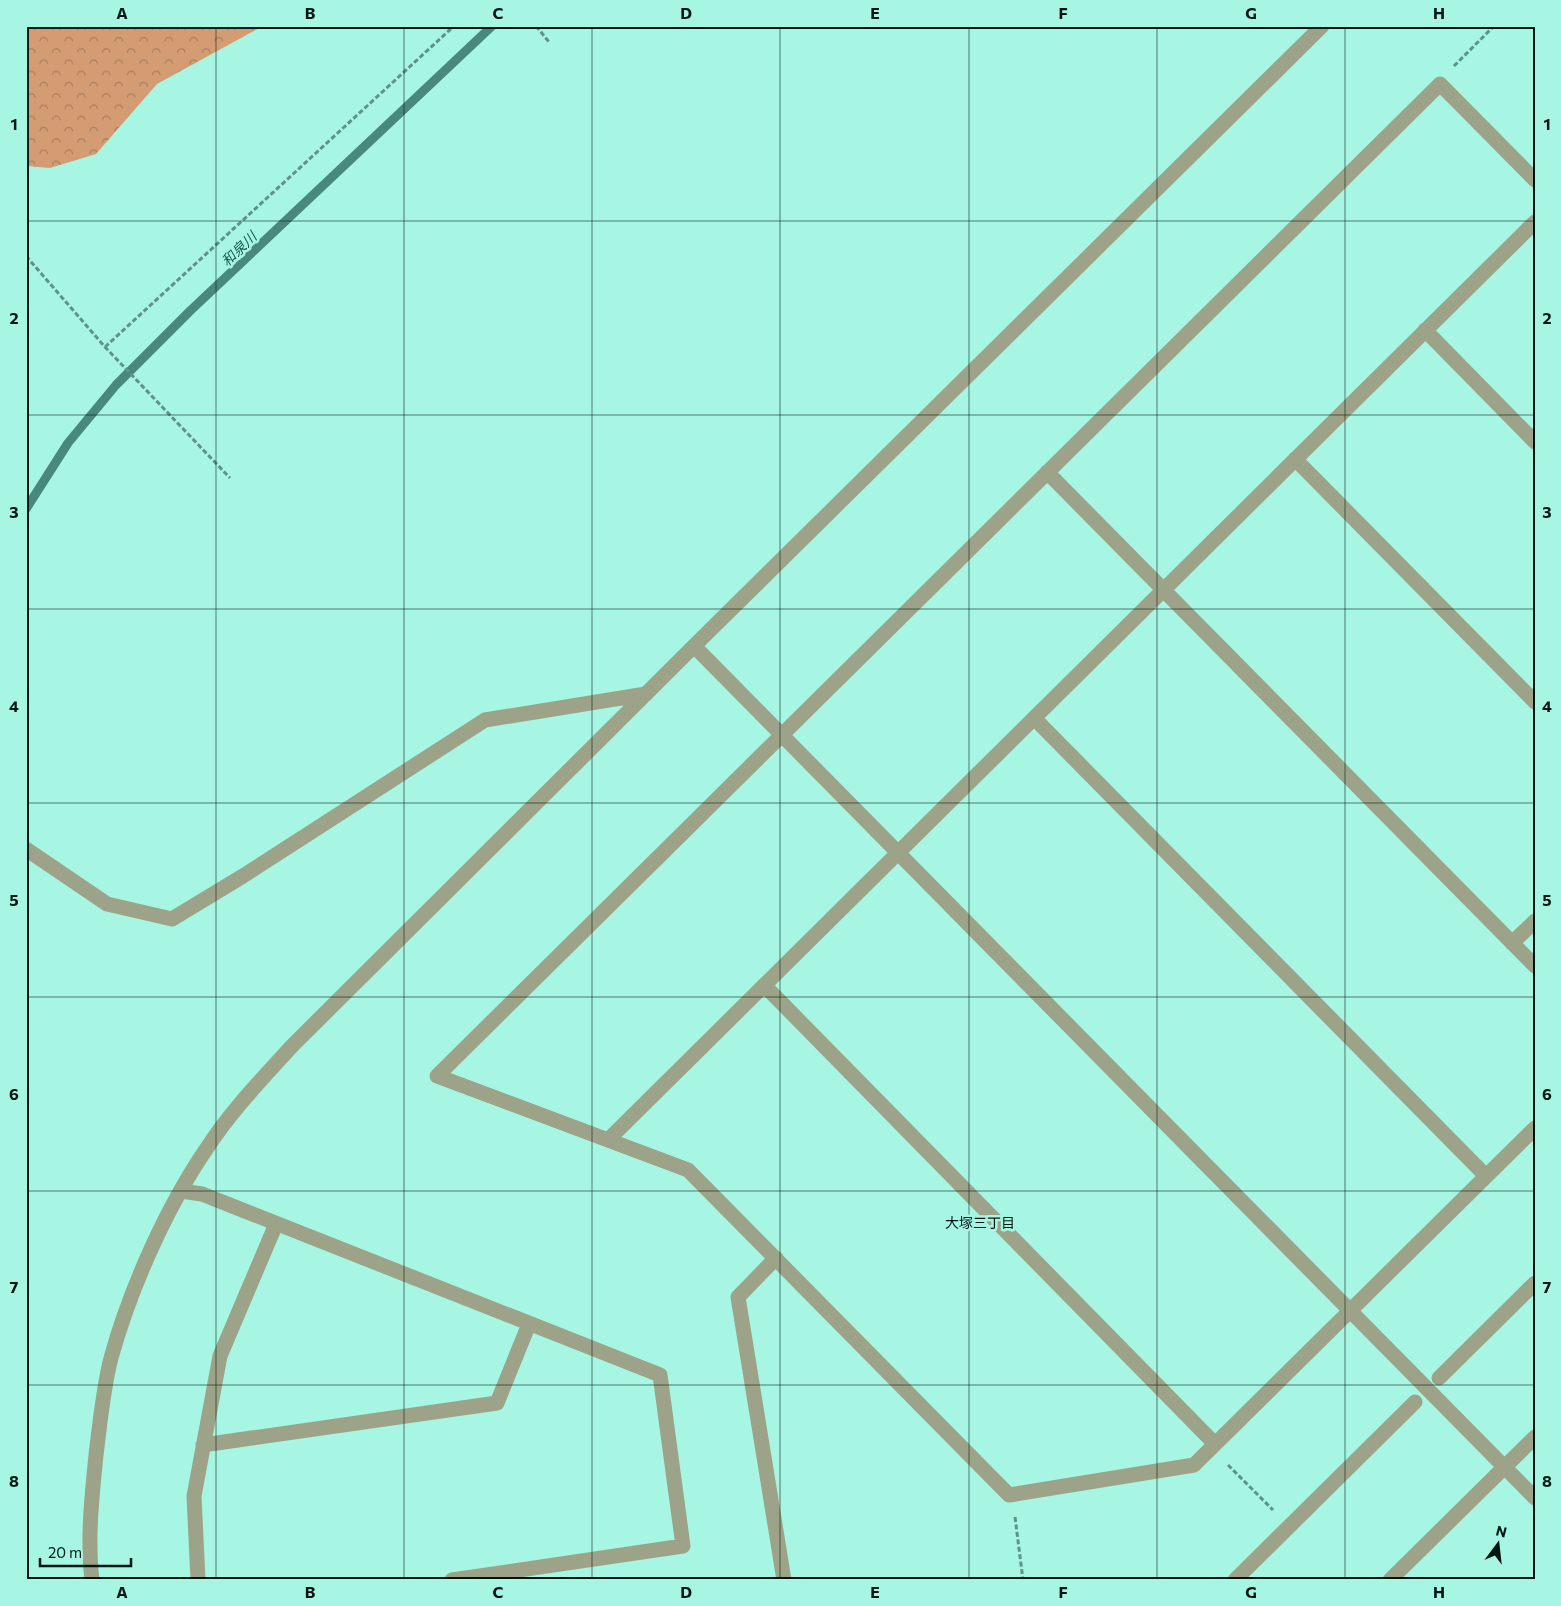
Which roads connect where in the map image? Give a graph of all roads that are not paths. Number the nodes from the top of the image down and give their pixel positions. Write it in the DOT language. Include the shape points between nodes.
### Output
graph roads {
  1 [pos="1322,26"];
  2 [pos="1535,180"];
  3 [pos="1535,222"];
  4 [pos="1425,330"];
  5 [pos="1535,442"];
  6 [pos="1295,459"];
  7 [pos="1047,472"];
  8 [pos="1163,590"];
  9 [pos="694,646"];
  10 [pos="646,694"];
  11 [pos="1535,702"];
  12 [pos="1034,718"];
  13 [pos="782,735"];
  14 [pos="26,849"];
  15 [pos="898,853"];
  16 [pos="1535,921"];
  17 [pos="1512,943"];
  18 [pos="1535,966"];
  19 [pos="764,985"];
  20 [pos="1535,1128"];
  21 [pos="608,1140"];
  22 [pos="1486,1176"];
  23 [pos="181,1191"];
  24 [pos="276,1224"];
  25 [pos="776,1258"];
  26 [pos="1535,1283"];
  27 [pos="1350,1311"];
  28 [pos="529,1324"];
  29 [pos="1439,1378"];
  30 [pos="1415,1402"];
  31 [pos="1535,1437"];
  32 [pos="203,1445"];
  33 [pos="1213,1446"];
  34 [pos="1504,1467"];
  35 [pos="1535,1498"];
  36 [pos="92,1580"];
  37 [pos="198,1580"];
  38 [pos="452,1580"];
  39 [pos="784,1580"];
  40 [pos="1235,1580"];
  41 [pos="1390,1580"];
  1 -- 9 [label="street"];
  2 -- 7 [label="street" via="1440,84"];
  3 -- 4 [label="street"];
  4 -- 5 [label="street"];
  4 -- 6 [label="street"];
  6 -- 8 [label="street"];
  6 -- 11 [label="street"];
  7 -- 8 [label="street"];
  7 -- 13 [label="street"];
  8 -- 12 [label="street"];
  8 -- 17 [label="street"];
  9 -- 10 [label="street"];
  9 -- 13 [label="street"];
  10 -- 14 [label="street" via="485,720 172,919 107,904"];
  10 -- 23 [label="street" via="292,1046 242,1100 206,1148"];
  12 -- 15 [label="street"];
  12 -- 22 [label="street"];
  13 -- 15 [label="street"];
  13 -- 21 [label="street" via="437,1076"];
  15 -- 19 [label="street"];
  15 -- 27 [label="street"];
  16 -- 17 [label="street"];
  17 -- 18 [label="street"];
  19 -- 21 [label="street"];
  19 -- 33 [label="street"];
  20 -- 22 [label="street"];
  21 -- 25 [label="street" via="688,1170"];
  22 -- 27 [label="street"];
  23 -- 24 [label="street" via="202,1194"];
  23 -- 36 [label="street" via="130,1300 111,1358 92,1488 89,1560"];
  24 -- 28 [label="street"];
  24 -- 32 [label="street" via="220,1356"];
  25 -- 33 [label="street" via="1009,1495 1194,1465"];
  25 -- 39 [label="street" via="738,1297"];
  26 -- 29 [label="street"];
  27 -- 33 [label="street"];
  27 -- 34 [label="street"];
  28 -- 32 [label="street" via="497,1403"];
  28 -- 38 [label="street" via="660,1375 684,1546"];
  30 -- 40 [label="street"];
  31 -- 34 [label="street"];
  32 -- 37 [label="street" via="194,1496"];
  34 -- 35 [label="street"];
  34 -- 41 [label="street"];
}
